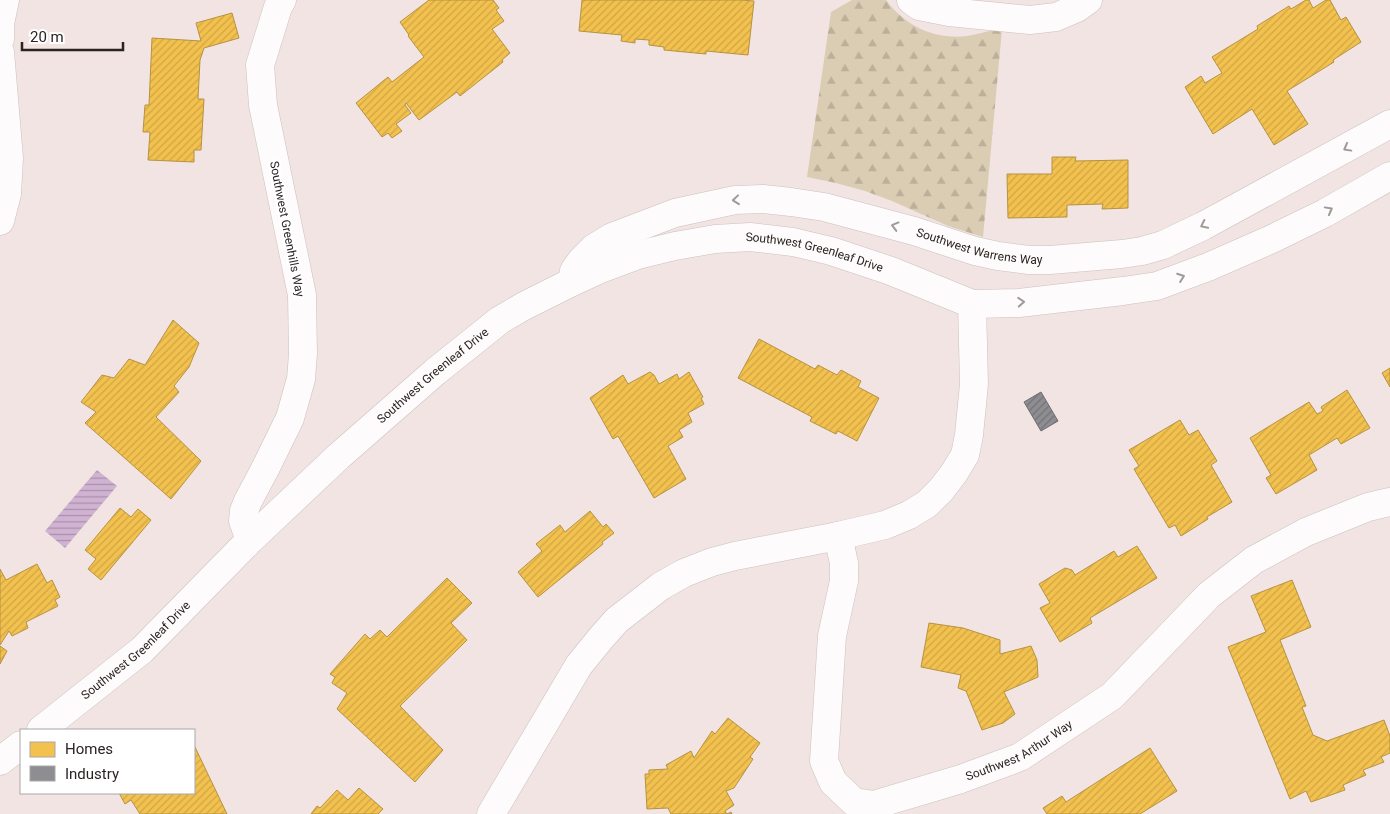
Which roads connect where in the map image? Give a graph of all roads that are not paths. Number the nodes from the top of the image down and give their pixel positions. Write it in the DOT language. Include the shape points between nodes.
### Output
graph roads {
  1 [pos="5,0"];
  2 [pos="282,0"];
  3 [pos="911,0"];
  4 [pos="1088,0"];
  5 [pos="0,39"];
  6 [pos="0,52"];
  7 [pos="1390,124"];
  8 [pos="1390,176"];
  9 [pos="0,220"];
  10 [pos="572,282"];
  11 [pos="972,304"];
  12 [pos="1390,502"];
  13 [pos="838,536"];
  14 [pos="250,540"];
  15 [pos="42,729"];
  16 [pos="20,747"];
  17 [pos="0,761"];
  18 [pos="491,814"];
  1 -- 5 [label="street"];
  2 -- 14 [label="street, Southwest Greenhills Way" via="260,65 263,105 302,295 303,354 290,418 244,511 243,521"];
  3 -- 4 [label="street" via="919,6 948,12 1030,20 1056,16"];
  6 -- 9 [label="street" via="9,158 7,194"];
  7 -- 10 [label="street, Southwest Warrens Way, one-way" via="1204,226 1142,251 1029,260 975,251 824,207 763,199 735,200 675,212 612,237 581,261"];
  11 -- 8 [label="street, one-way" via="1019,303 1157,286 1274,238"];
  10 -- 11 [label="street, Southwest Greenleaf Drive" via="638,255 715,239 750,237 831,251"];
  10 -- 14 [label="street, Southwest Greenleaf Drive" via="500,320 435,372"];
  11 -- 13 [label="street" via="974,384 969,435 964,455 954,473 927,504 909,515 885,525"];
  12 -- 13 [label="street, Southwest Arthur Way" via="1368,507 1306,532 1254,560 1209,595 1112,696 1020,757 874,805 854,802 833,782 824,761 832,636 844,581"];
  13 -- 18 [label="street" via="712,562 661,586 617,620 579,665"];
  14 -- 15 [label="street, Southwest Greenleaf Drive" via="142,650"];
  16 -- 17 [label="street"];
}
